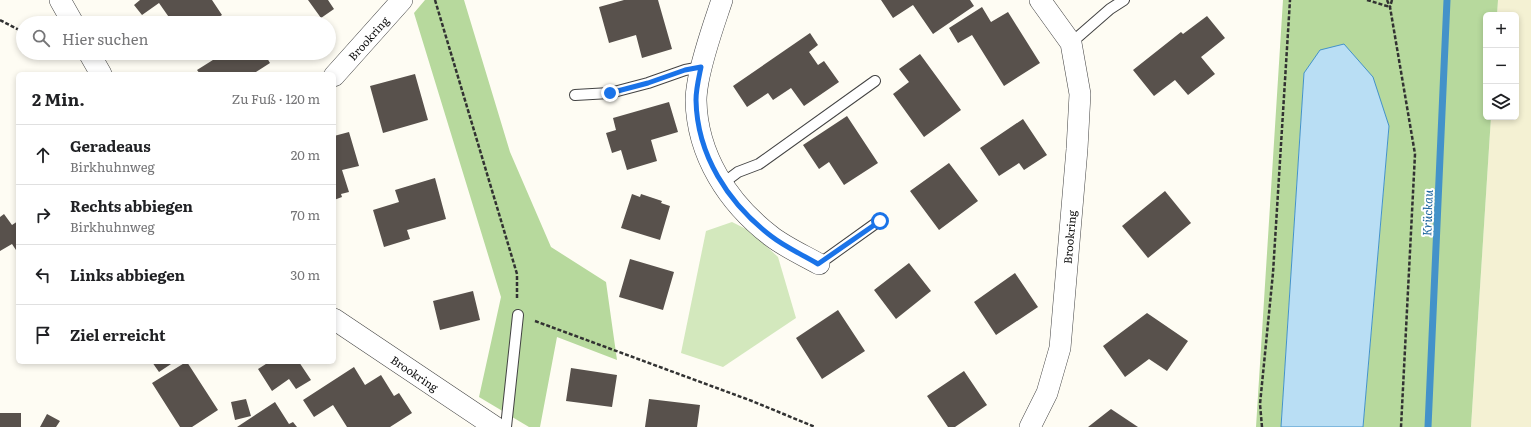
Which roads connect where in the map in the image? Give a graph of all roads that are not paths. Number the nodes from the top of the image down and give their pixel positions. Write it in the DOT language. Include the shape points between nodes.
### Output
graph roads {
  1 [pos="60,0"];
  2 [pos="402,0"];
  3 [pos="722,0"];
  4 [pos="1040,0"];
  5 [pos="1124,0"];
  6 [pos="69,16"];
  7 [pos="1071,43"];
  8 [pos="94,60"];
  9 [pos="701,67"];
  10 [pos="100,72"];
  11 [pos="336,74"];
  12 [pos="875,81"];
  13 [pos="575,95"];
  14 [pos="722,184"];
  15 [pos="880,221"];
  16 [pos="818,264"];
  17 [pos="518,315"];
  18 [pos="336,320"];
  19 [pos="495,427"];
  20 [pos="506,427"];
  21 [pos="1030,427"];
  1 -- 6 [label="street"];
  2 -- 11 [label="street, Brookring"];
  3 -- 9 [label="street"];
  4 -- 7 [label="street, Brookring"];
  5 -- 7 [label="lane"];
  7 -- 21 [label="street, Brookring" via="1080,94 1060,348 1047,393"];
  8 -- 10 [label="street"];
  9 -- 13 [label="lane" via="610,93"];
  9 -- 14 [label="street" via="696,99 700,137 708,159"];
  12 -- 14 [label="lane" via="759,164 738,172"];
  14 -- 16 [label="street" via="744,212 772,237"];
  15 -- 16 [label="lane"];
  17 -- 20 [label="lane"];
  18 -- 19 [label="street, Brookring"];
}
